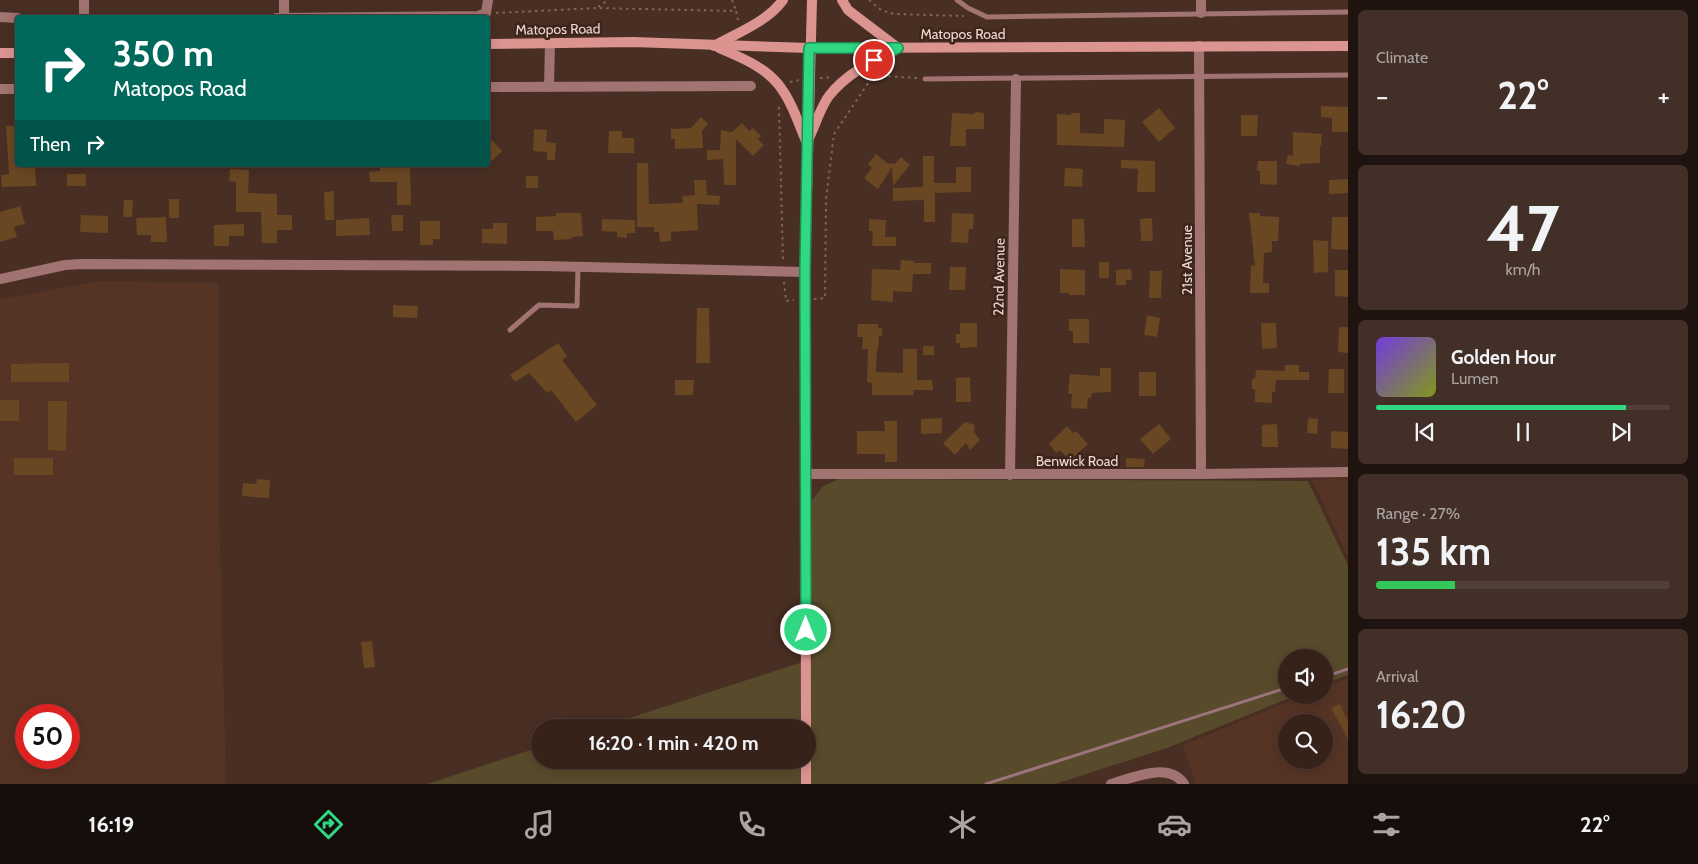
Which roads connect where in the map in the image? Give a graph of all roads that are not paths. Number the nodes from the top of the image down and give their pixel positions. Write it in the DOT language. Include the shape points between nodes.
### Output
graph roads {
  1 [pos="84,0"];
  2 [pos="284,0"];
  3 [pos="488,0"];
  4 [pos="783,0"];
  5 [pos="812,0"];
  6 [pos="842,0"];
  7 [pos="957,0"];
  8 [pos="1201,0"];
  9 [pos="1348,12"];
  10 [pos="1201,13"];
  11 [pos="84,15"];
  12 [pos="284,15"];
  13 [pos="481,15"];
  14 [pos="0,17"];
  15 [pos="15,18"];
  16 [pos="550,43"];
  17 [pos="490,44"];
  18 [pos="713,46"];
  19 [pos="1199,46"];
  20 [pos="1348,46"];
  21 [pos="809,48"];
  22 [pos="898,48"];
  23 [pos="0,53"];
  24 [pos="15,53"];
  25 [pos="1348,75"];
  26 [pos="1200,76"];
  27 [pos="925,79"];
  28 [pos="1016,79"];
  29 [pos="751,86"];
  30 [pos="490,87"];
  31 [pos="549,87"];
  32 [pos="0,89"];
  33 [pos="15,89"];
  34 [pos="807,144"];
  35 [pos="578,266"];
  36 [pos="805,272"];
  37 [pos="0,279"];
  38 [pos="510,330"];
  39 [pos="1348,472"];
  40 [pos="805,474"];
  41 [pos="1201,474"];
  42 [pos="1010,475"];
  43 [pos="806,719"];
  44 [pos="806,769"];
  45 [pos="806,784"];
  46 [pos="1111,784"];
  47 [pos="1184,784"];
  1 -- 11 [label="street"];
  2 -- 12 [label="street"];
  3 -- 13 [label="street" via="486,13"];
  4 -- 18 [label="main road" via="769,15"];
  5 -- 21 [label="main road"];
  6 -- 22 [label="main road" via="848,10"];
  7 -- 10 [label="lane" via="987,17"];
  8 -- 10 [label="street"];
  9 -- 10 [label="lane"];
  14 -- 15 [label="street"];
  16 -- 17 [label="main road, Matopos Road"];
  16 -- 18 [label="main road, Matopos Road" via="633,42"];
  16 -- 31 [label="street"];
  18 -- 21 [label="main road, Matopos Road"];
  18 -- 34 [label="main road" via="744,59 778,84"];
  19 -- 20 [label="main road, Matopos Road"];
  19 -- 22 [label="main road, Matopos Road"];
  19 -- 26 [label="street, 21st Avenue"];
  21 -- 22 [label="main road, Matopos Road"];
  21 -- 34 [label="main road"];
  22 -- 34 [label="main road" via="849,77 828,97"];
  23 -- 24 [label="main road"];
  25 -- 26 [label="lane"];
  26 -- 28 [label="lane"];
  26 -- 41 [label="street, 21st Avenue"];
  27 -- 28 [label="lane"];
  28 -- 42 [label="street, 22nd Avenue"];
  29 -- 31 [label="street"];
  30 -- 31 [label="street"];
  32 -- 33 [label="street"];
  34 -- 36 [label="main road"];
  35 -- 36 [label="street"];
  35 -- 37 [label="street" via="82,264"];
  35 -- 38 [label="lane" via="577,306 539,306"];
  36 -- 40 [label="main road"];
  39 -- 41 [label="street, Benwick Road"];
  40 -- 42 [label="street, Benwick Road"];
  40 -- 43 [label="main road"];
  41 -- 42 [label="street, Benwick Road"];
  44 -- 45 [label="main road"];
  46 -- 47 [label="street" via="1159,772 1181,779"];
}
